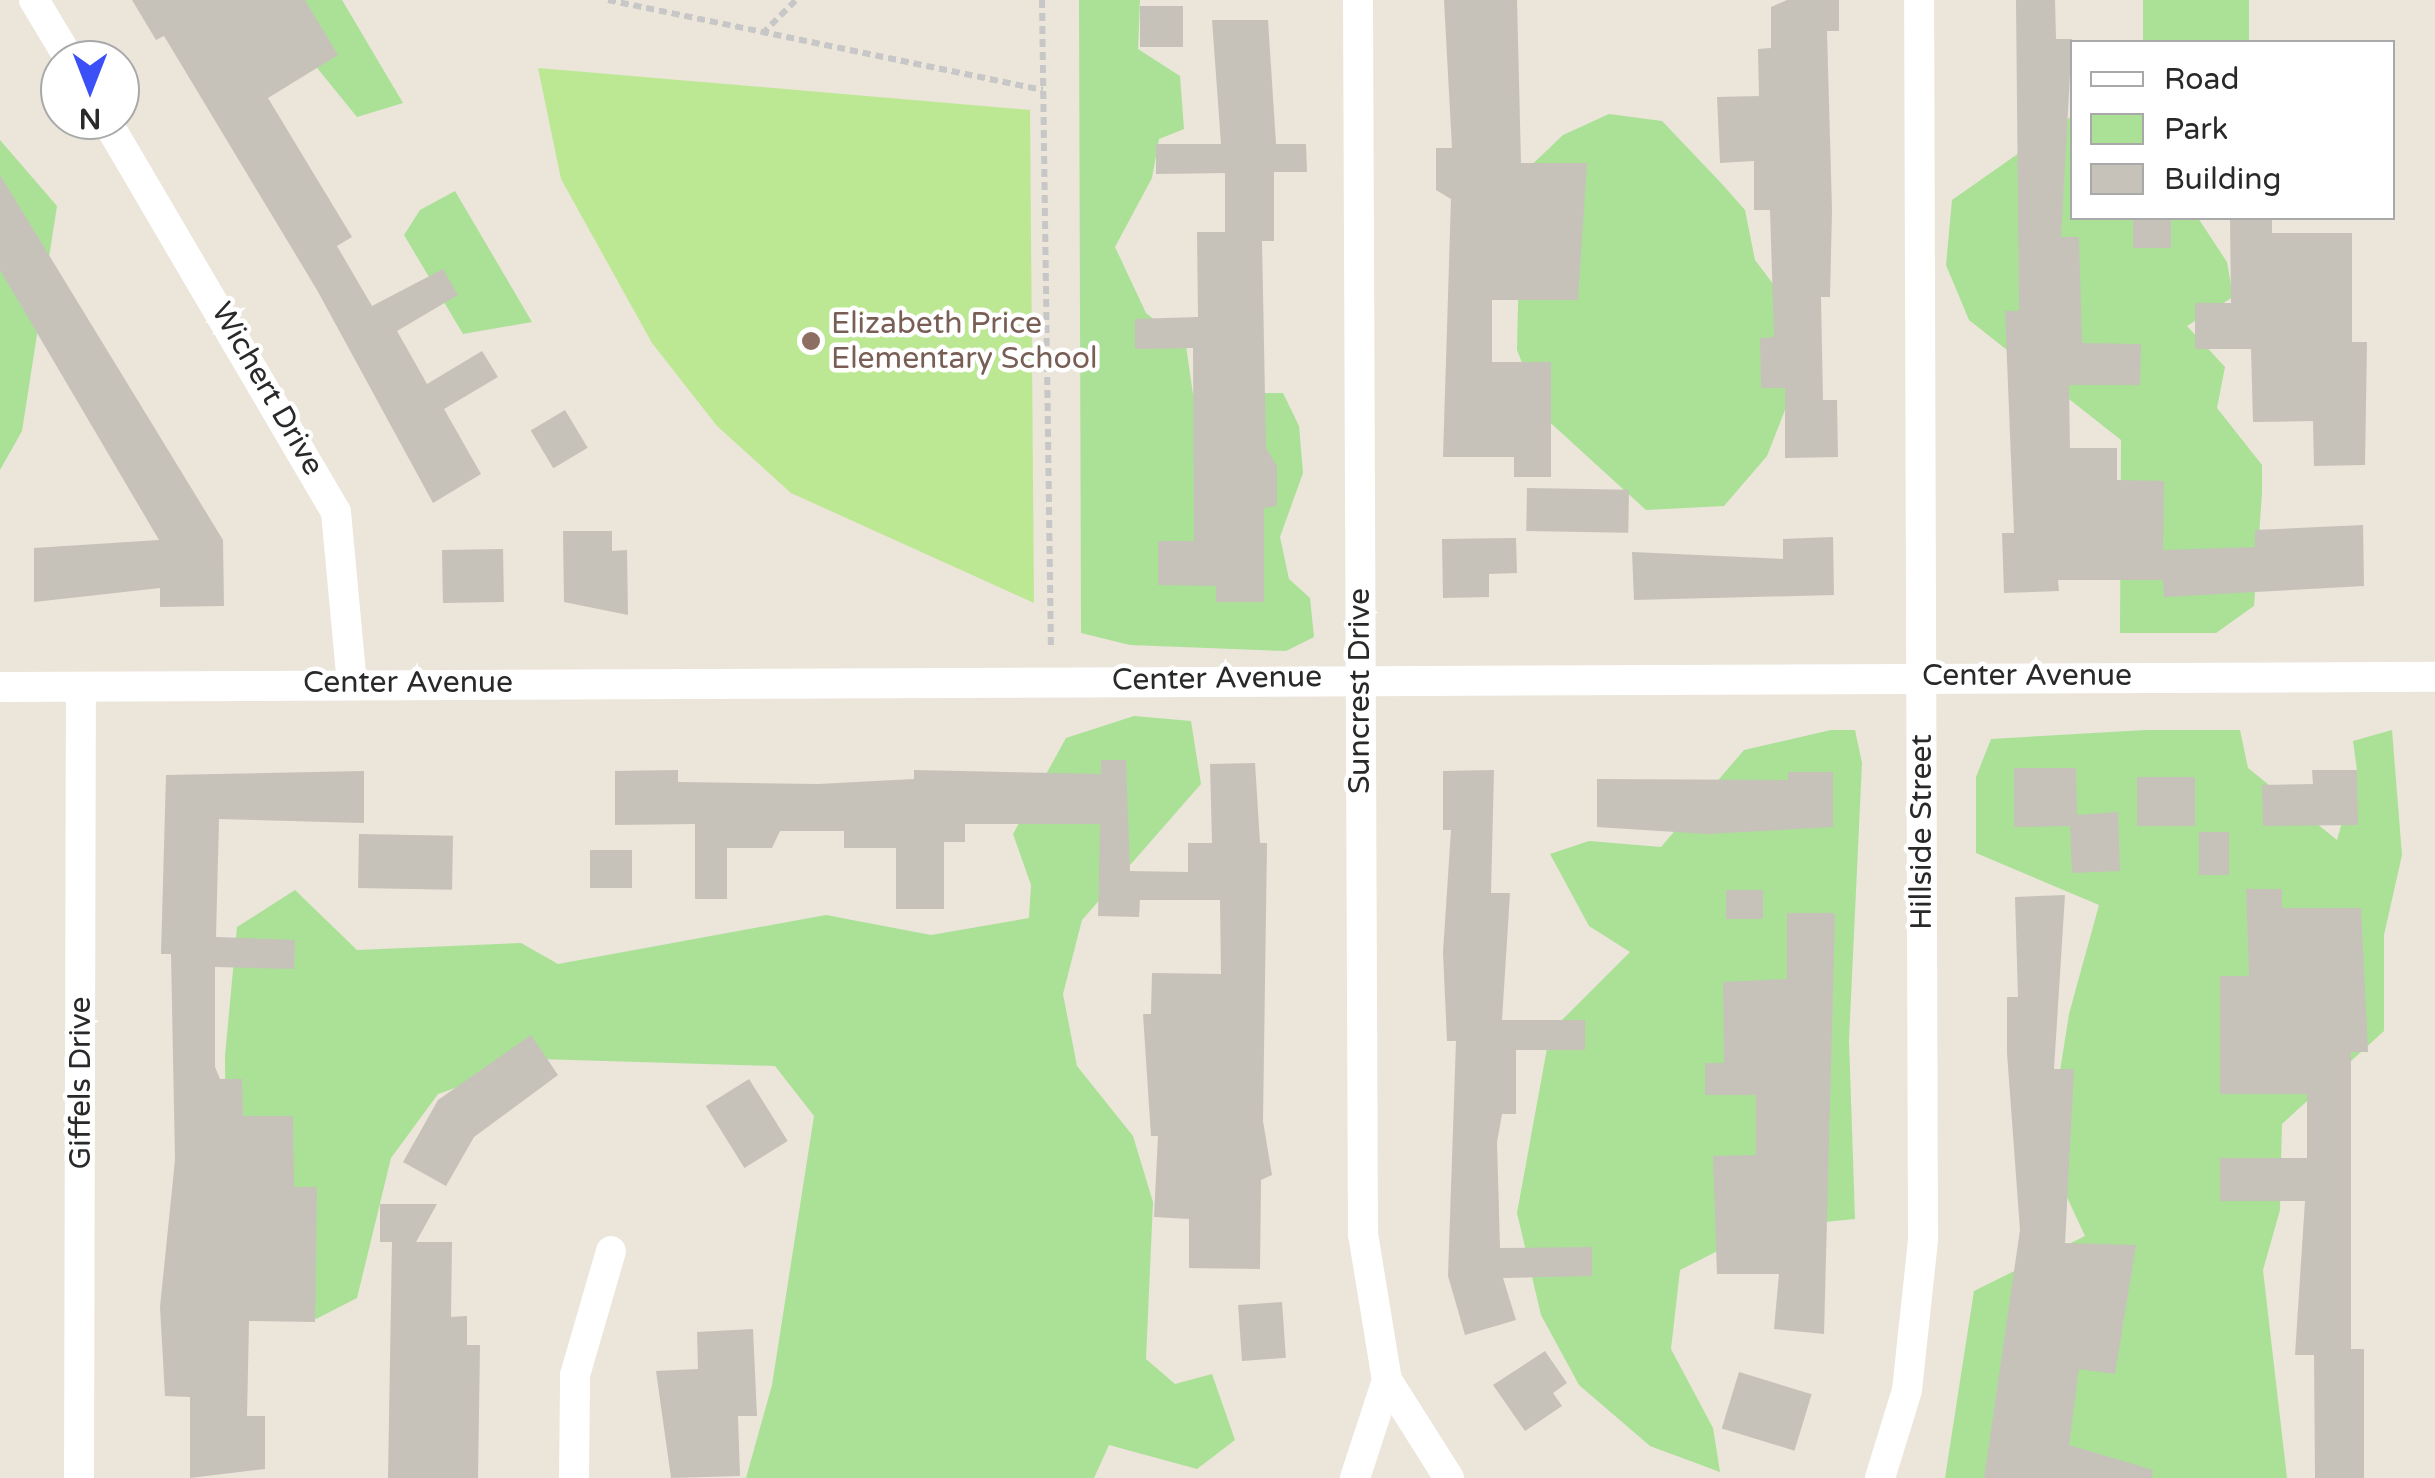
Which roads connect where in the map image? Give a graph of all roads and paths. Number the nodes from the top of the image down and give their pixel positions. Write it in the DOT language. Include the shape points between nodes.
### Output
graph roads {
  1 [pos="34,0"];
  2 [pos="608,0"];
  3 [pos="796,0"];
  4 [pos="1042,0"];
  5 [pos="1358,0"];
  6 [pos="1919,0"];
  7 [pos="761,35"];
  8 [pos="58,40"];
  9 [pos="1043,90"];
  10 [pos="118,140"];
  11 [pos="1922,676"];
  12 [pos="2435,677"];
  13 [pos="1360,678"];
  14 [pos="1051,682"];
  15 [pos="352,683"];
  16 [pos="0,687"];
  17 [pos="81,687"];
  18 [pos="610,1252"];
  19 [pos="1387,1380"];
  20 [pos="78,1478"];
  21 [pos="574,1478"];
  22 [pos="1355,1478"];
  23 [pos="1449,1478"];
  24 [pos="1880,1478"];
  1 -- 8 [label="street"];
  2 -- 7 [label="path"];
  3 -- 7 [label="path"];
  4 -- 9 [label="path"];
  5 -- 13 [label="street, Suncrest Drive"];
  6 -- 11 [label="street, Hillside Street"];
  7 -- 9 [label="path"];
  9 -- 14 [label="path"];
  10 -- 15 [label="street, Wichert Drive" via="336,512"];
  11 -- 12 [label="street, Center Avenue"];
  11 -- 13 [label="street, Center Avenue"];
  11 -- 24 [label="street, Hillside Street" via="1924,1240 1907,1390"];
  13 -- 14 [label="street, Center Avenue"];
  13 -- 19 [label="street, Suncrest Drive" via="1363,1234"];
  14 -- 15 [label="street, Center Avenue"];
  15 -- 17 [label="street, Center Avenue"];
  16 -- 17 [label="street, Center Avenue"];
  17 -- 20 [label="street, Giffels Drive"];
  18 -- 21 [label="street" via="574,1375"];
  19 -- 22 [label="street, Suncrest Drive"];
  19 -- 23 [label="street, Suncrest Drive"];
}
